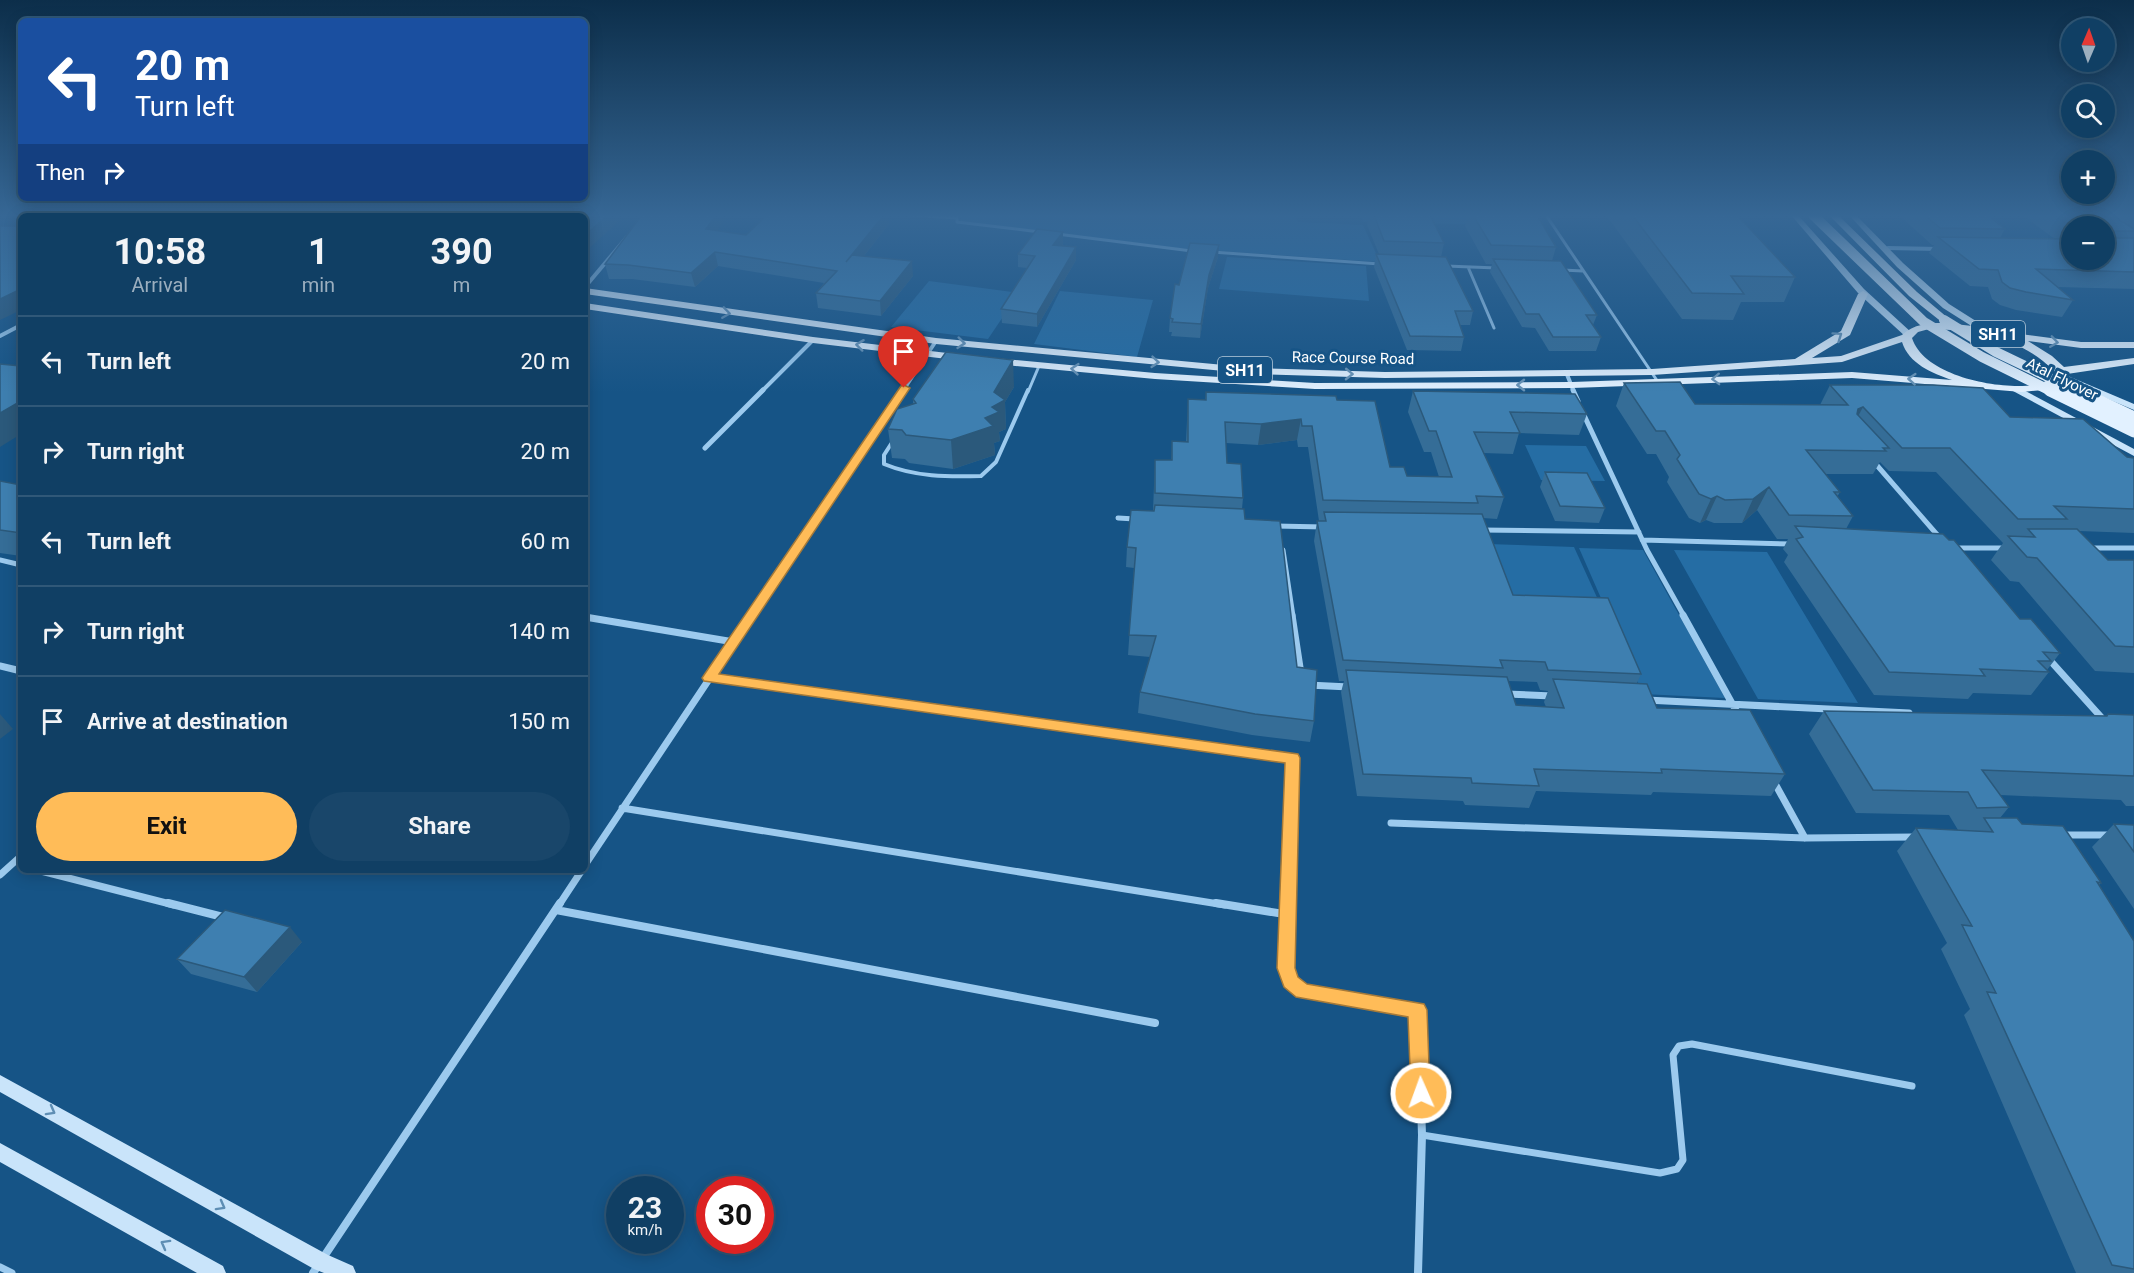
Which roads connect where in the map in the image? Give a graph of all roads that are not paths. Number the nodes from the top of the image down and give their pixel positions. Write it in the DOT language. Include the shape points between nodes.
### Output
graph roads {
  1 [pos="1471,274"];
  2 [pos="1585,274"];
  3 [pos="1846,274"];
  4 [pos="1874,274"];
  5 [pos="1893,274"];
  6 [pos="1911,274"];
  7 [pos="588,289"];
  8 [pos="1863,294"];
  9 [pos="588,306"];
  10 [pos="18,327"];
  11 [pos="1494,328"];
  12 [pos="1984,330"];
  13 [pos="1996,334"];
  14 [pos="0,336"];
  15 [pos="1908,336"];
  16 [pos="813,340"];
  17 [pos="936,341"];
  18 [pos="2134,345"];
  19 [pos="927,354"];
  20 [pos="2134,361"];
  21 [pos="1795,363"];
  22 [pos="1040,366"];
  23 [pos="1566,372"];
  24 [pos="2061,373"];
  25 [pos="1655,377"];
  26 [pos="1572,385"];
  27 [pos="1991,387"];
  28 [pos="2016,389"];
  29 [pos="2134,407"];
  30 [pos="2134,418"];
  31 [pos="2134,431"];
  32 [pos="894,439"];
  33 [pos="705,448"];
  34 [pos="1865,452"];
  35 [pos="2134,453"];
  36 [pos="1118,518"];
  37 [pos="1141,519"];
  38 [pos="1268,526"];
  39 [pos="1279,526"];
  40 [pos="1336,527"];
  41 [pos="1471,530"];
  42 [pos="1639,532"];
  43 [pos="1642,540"];
  44 [pos="1942,540"];
  45 [pos="1796,544"];
  46 [pos="2019,548"];
  47 [pos="2088,548"];
  48 [pos="2134,548"];
  49 [pos="1958,557"];
  50 [pos="0,560"];
  51 [pos="18,564"];
  52 [pos="588,618"];
  53 [pos="734,642"];
  54 [pos="2045,655"];
  55 [pos="0,666"];
  56 [pos="18,669"];
  57 [pos="709,678"];
  58 [pos="1363,688"];
  59 [pos="1494,693"];
  60 [pos="1565,696"];
  61 [pos="1636,699"];
  62 [pos="1732,703"];
  63 [pos="1919,713"];
  64 [pos="2090,717"];
  65 [pos="2101,717"];
  66 [pos="2110,717"];
  67 [pos="1743,724"];
  68 [pos="1771,776"];
  69 [pos="622,808"];
  70 [pos="1391,823"];
  71 [pos="2122,835"];
  72 [pos="2051,836"];
  73 [pos="1922,837"];
  74 [pos="1804,838"];
  75 [pos="18,859"];
  76 [pos="588,860"];
  77 [pos="12,864"];
  78 [pos="18,865"];
  79 [pos="49,873"];
  80 [pos="580,873"];
  81 [pos="0,875"];
  82 [pos="556,910"];
  83 [pos="1290,915"];
  84 [pos="223,918"];
  85 [pos="1155,1023"];
  86 [pos="0,1083"];
  87 [pos="1912,1086"];
  88 [pos="1422,1135"];
  89 [pos="0,1152"];
  90 [pos="0,1267"];
  91 [pos="317,1268"];
  92 [pos="12,1273"];
  93 [pos="216,1273"];
  94 [pos="346,1273"];
  95 [pos="1418,1273"];
  1 -- 11 [label="lane"];
  2 -- 25 [label="lane"];
  3 -- 8 [label="street"];
  4 -- 31 [label="main road, Atal Flyover, bridge" via="1924,322 1982,357"];
  5 -- 30 [label="main road, Atal Flyover, bridge" via="1944,320 1996,351"];
  6 -- 12 [label="street" via="1946,306"];
  7 -- 17 [label="main road, Race Course Road / SH11, one-way"];
  8 -- 15 [label="street"];
  21 -- 8 [label="main road, one-way" via="1846,333"];
  9 -- 16 [label="main road, Race Course Road / SH11"];
  10 -- 14 [label="street"];
  12 -- 13 [label="main road, SH11"];
  12 -- 15 [label="main road, SH11" via="1929,326"];
  13 -- 18 [label="main road, SH11, one-way" via="2081,345"];
  13 -- 24 [label="main road, SH11" via="2034,349"];
  15 -- 21 [label="main road, Race Course Road / SH11" via="1842,359"];
  15 -- 27 [label="main road, SH11" via="1906,345 1926,364"];
  19 -- 16 [label="main road, Race Course Road / SH11, one-way"];
  16 -- 33 [label="street"];
  17 -- 19 [label="street"];
  17 -- 23 [label="main road, Race Course Road / SH11, one-way" via="1256,371 1385,375"];
  19 -- 22 [label="main road, Race Course Road / SH11" via="951,361"];
  19 -- 53 [label="street"];
  20 -- 24 [label="main road, SH11"];
  21 -- 25 [label="main road, Race Course Road / SH11"];
  26 -- 22 [label="main road, Race Course Road / SH11, one-way" via="1315,386"];
  22 -- 32 [label="lane" via="996,462 981,476 897,471 884,464 884,455"];
  23 -- 25 [label="main road, Race Course Road / SH11"];
  23 -- 26 [label="street"];
  24 -- 28 [label="main road, SH11" via="2036,388"];
  24 -- 29 [label="street"];
  25 -- 26 [label="main road, Race Course Road / SH11"];
  27 -- 25 [label="main road, Race Course Road / SH11, one-way" via="1852,375"];
  26 -- 42 [label="street"];
  27 -- 28 [label="main road, SH11"];
  28 -- 35 [label="street"];
  34 -- 44 [label="street"];
  36 -- 37 [label="street"];
  38 -- 39 [label="street"];
  39 -- 40 [label="street"];
  39 -- 58 [label="street" via="1303,685"];
  41 -- 42 [label="street"];
  42 -- 43 [label="street"];
  43 -- 45 [label="street"];
  43 -- 62 [label="street"];
  46 -- 49 [label="street" via="1950,548"];
  47 -- 48 [label="street"];
  50 -- 51 [label="street"];
  52 -- 53 [label="street"];
  53 -- 57 [label="street"];
  54 -- 65 [label="street"];
  55 -- 56 [label="street"];
  57 -- 69 [label="street"];
  57 -- 83 [label="street" via="1292,758"];
  59 -- 60 [label="street"];
  61 -- 62 [label="street"];
  62 -- 63 [label="street"];
  62 -- 67 [label="street"];
  64 -- 65 [label="street"];
  65 -- 66 [label="street"];
  68 -- 74 [label="street"];
  69 -- 76 [label="street"];
  69 -- 83 [label="street"];
  70 -- 74 [label="street"];
  71 -- 72 [label="street"];
  73 -- 74 [label="street"];
  75 -- 77 [label="street"];
  77 -- 78 [label="street"];
  77 -- 81 [label="street"];
  79 -- 84 [label="street"];
  80 -- 82 [label="street"];
  82 -- 85 [label="street"];
  82 -- 91 [label="street"];
  83 -- 88 [label="street" via="1286,968 1290,981 1302,991 1418,1010"];
  86 -- 91 [label="street, one-way"];
  87 -- 88 [label="lane" via="1692,1044 1679,1046 1673,1055 1683,1160 1677,1169 1660,1173"];
  88 -- 95 [label="street"];
  93 -- 89 [label="street, one-way"];
  90 -- 92 [label="lane"];
  91 -- 94 [label="street"];
}
